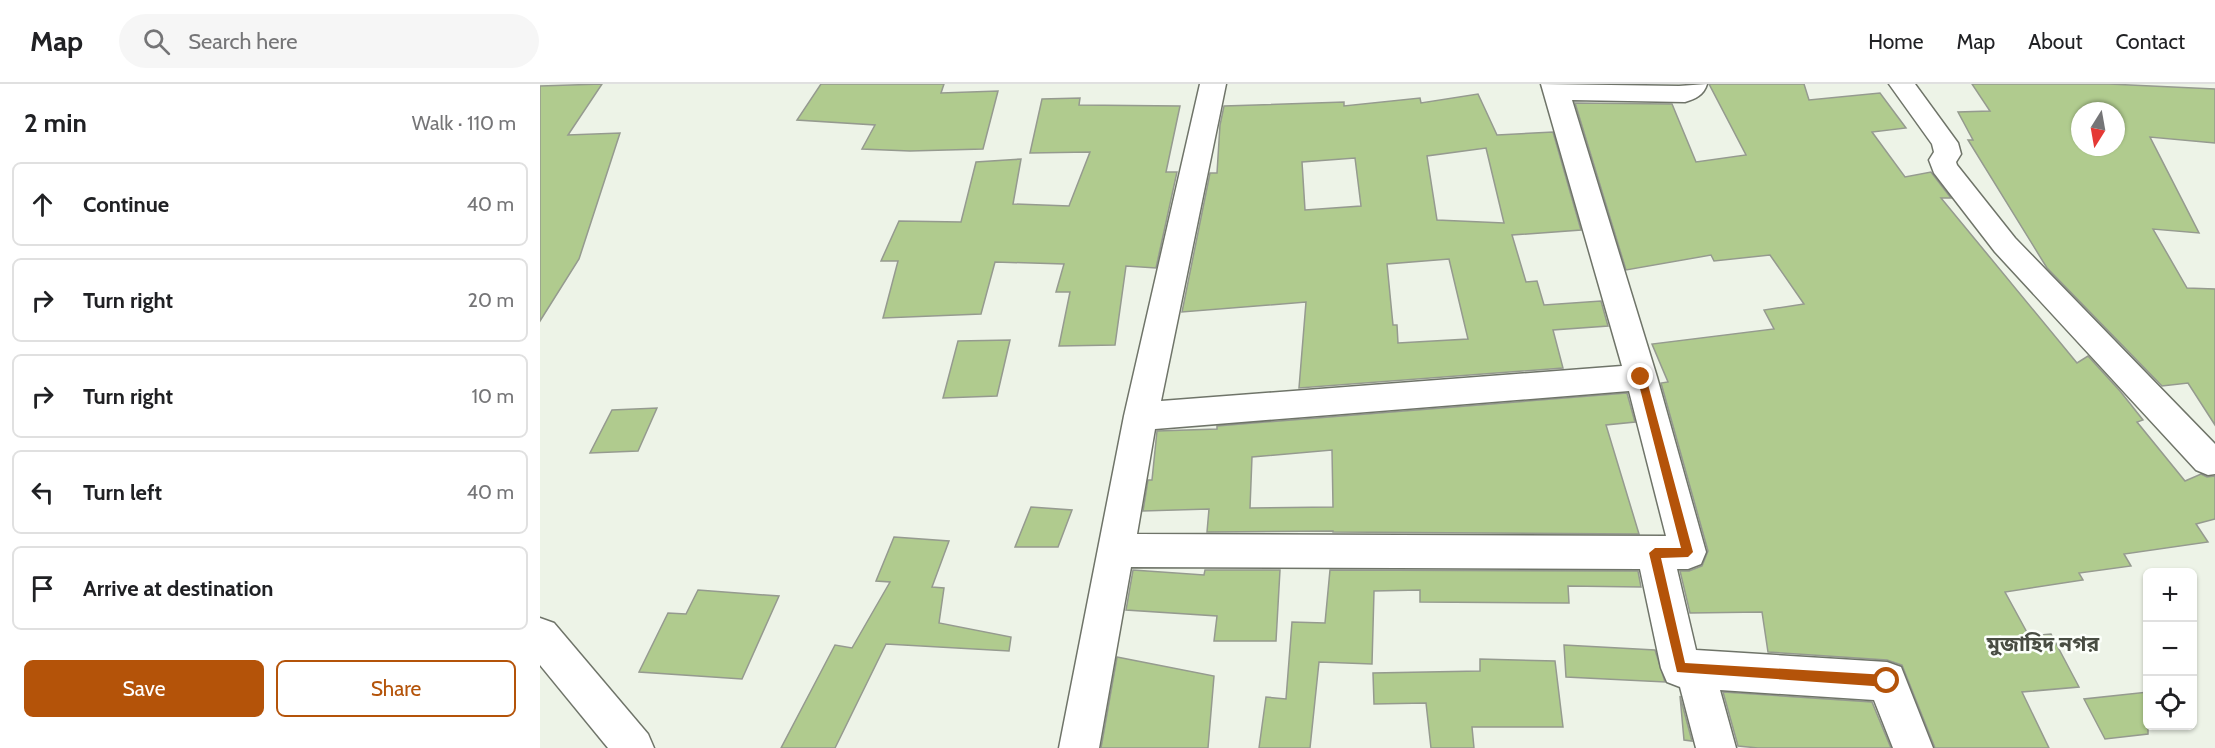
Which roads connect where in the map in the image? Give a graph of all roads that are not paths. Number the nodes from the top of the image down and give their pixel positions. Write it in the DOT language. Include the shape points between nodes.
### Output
graph roads {
  1 [pos="1212,84"];
  2 [pos="1694,84"];
  3 [pos="1902,84"];
  4 [pos="1556,88"];
  5 [pos="1641,377"];
  6 [pos="1141,416"];
  7 [pos="2215,459"];
  8 [pos="1118,550"];
  9 [pos="1655,553"];
  10 [pos="540,636"];
  11 [pos="1695,669"];
  12 [pos="634,748"];
  13 [pos="1080,748"];
  14 [pos="1716,748"];
  15 [pos="1913,748"];
  1 -- 6 [label="street"];
  2 -- 4 [label="street" via="1685,94"];
  3 -- 7 [label="street" via="1945,143 1948,154 1942,160 1944,167 2005,245 2208,460"];
  4 -- 5 [label="street"];
  5 -- 6 [label="street"];
  5 -- 9 [label="street" via="1688,552"];
  6 -- 8 [label="street"];
  8 -- 9 [label="street"];
  8 -- 13 [label="street"];
  9 -- 11 [label="street" via="1681,668"];
  10 -- 12 [label="street"];
  11 -- 14 [label="street"];
  11 -- 15 [label="street" via="1887,681"];
}
